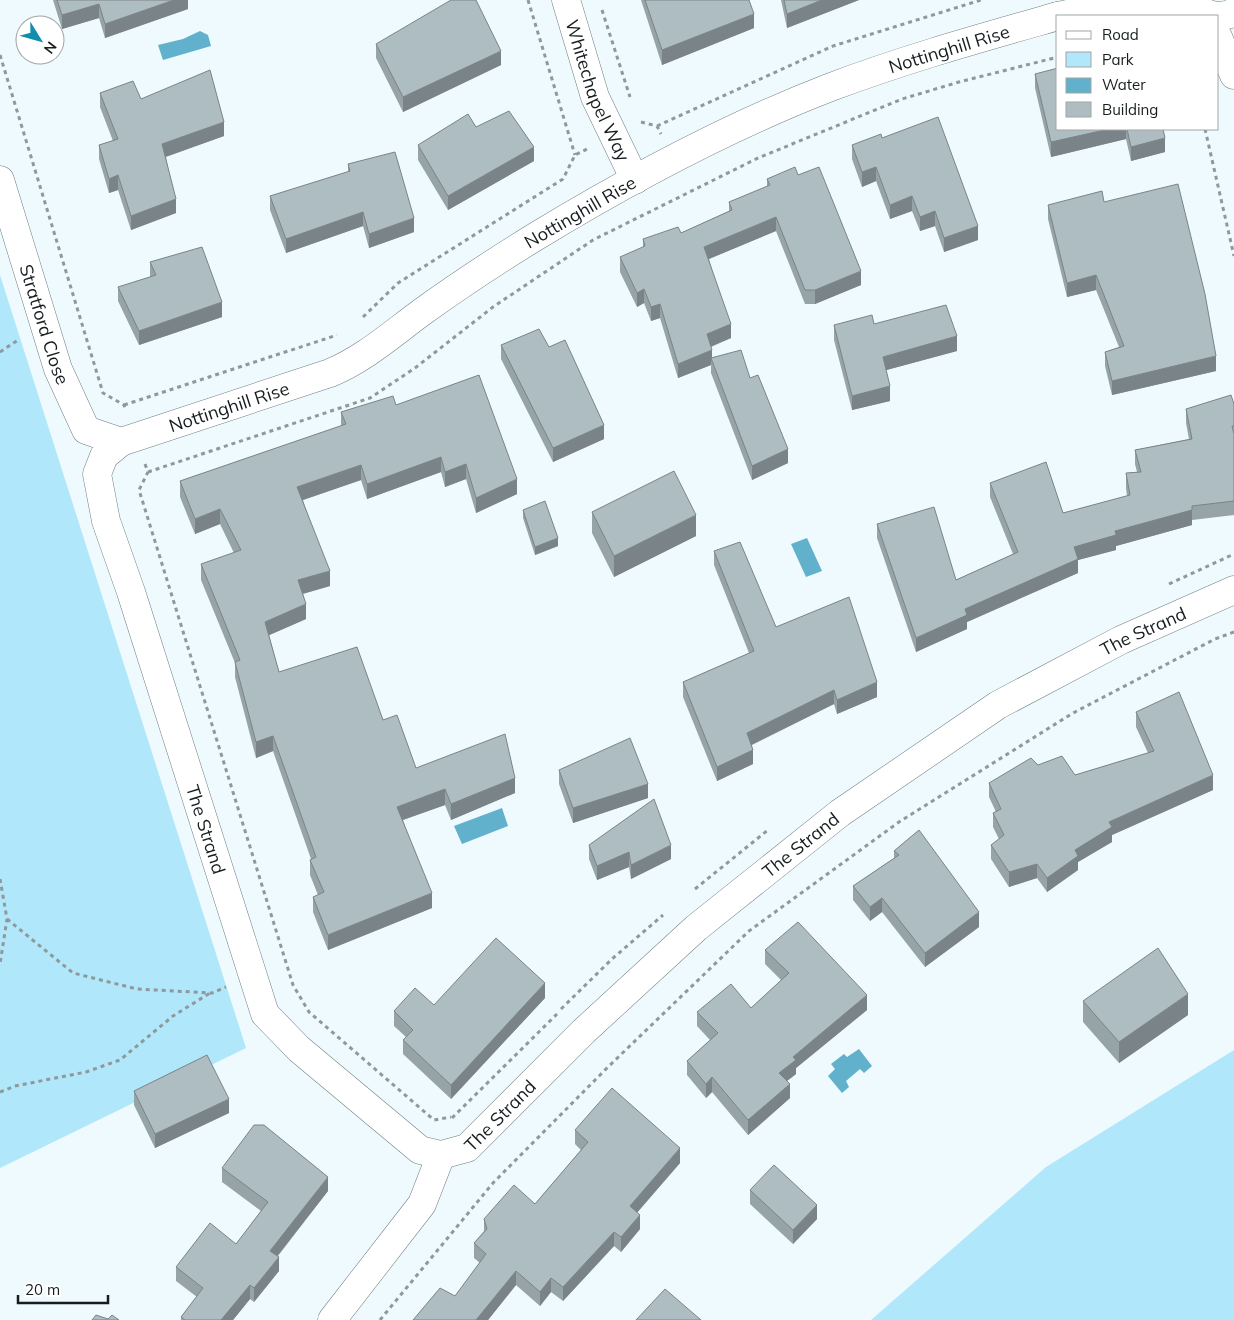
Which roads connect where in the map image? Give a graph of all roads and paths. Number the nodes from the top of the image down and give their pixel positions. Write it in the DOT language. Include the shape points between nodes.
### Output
graph roads {
  1 [pos="528,0"];
  2 [pos="566,0"];
  3 [pos="981,0"];
  4 [pos="1107,3"];
  5 [pos="602,9"];
  6 [pos="1234,12"];
  7 [pos="1202,14"];
  8 [pos="1062,15"];
  9 [pos="1056,17"];
  10 [pos="1219,47"];
  11 [pos="0,55"];
  12 [pos="1056,58"];
  13 [pos="1234,76"];
  14 [pos="631,102"];
  15 [pos="657,126"];
  16 [pos="1205,130"];
  17 [pos="613,134"];
  18 [pos="575,155"];
  19 [pos="674,159"];
  20 [pos="0,180"];
  21 [pos="635,180"];
  22 [pos="1234,256"];
  23 [pos="360,320"];
  24 [pos="340,334"];
  25 [pos="124,405"];
  26 [pos="128,440"];
  27 [pos="148,472"];
  28 [pos="1234,590"];
  29 [pos="1234,632"];
  30 [pos="0,879"];
  31 [pos="7,919"];
  32 [pos="0,964"];
  33 [pos="254,977"];
  34 [pos="212,993"];
  35 [pos="0,1092"];
  36 [pos="451,1117"];
  37 [pos="441,1155"];
  38 [pos="332,1320"];
  39 [pos="380,1320"];
  1 -- 18 [label="path"];
  2 -- 17 [label="street, Whitechapel Way" via="595,97"];
  3 -- 15 [label="path" via="833,46"];
  4 -- 7 [label="street, Nottinghill Rise" via="1143,1"];
  4 -- 8 [label="street, Nottinghill Rise"];
  5 -- 14 [label="path"];
  6 -- 7 [label="street, Nottinghill Rise" via="1229,15"];
  9 -- 19 [label="street, Nottinghill Rise" via="950,46 831,87 737,126"];
  10 -- 13 [label="street"];
  11 -- 25 [label="path" via="103,393"];
  12 -- 27 [label="path" via="902,99 758,158 593,240 493,307 415,368 370,398"];
  15 -- 17 [label="path" via="637,121"];
  15 -- 19 [label="path"];
  16 -- 22 [label="path"];
  17 -- 18 [label="path"];
  17 -- 21 [label="street, Whitechapel Way"];
  18 -- 23 [label="path" via="563,178 398,283"];
  19 -- 21 [label="street, Nottinghill Rise"];
  20 -- 26 [label="street, Stratford Close" via="58,369 86,430"];
  21 -- 26 [label="street, Nottinghill Rise" via="534,238 453,290 354,363"];
  24 -- 25 [label="path"];
  25 -- 26 [label="path"];
  26 -- 27 [label="path"];
  26 -- 33 [label="street, The Strand" via="104,456 97,474 106,521"];
  27 -- 36 [label="path" via="139,490 293,985 309,1012 434,1120"];
  28 -- 37 [label="street, The Strand" via="1122,640 998,705 840,813 696,928 584,1031 467,1148"];
  29 -- 39 [label="path" via="1073,713 900,822 749,930 493,1183"];
  30 -- 31 [label="path"];
  31 -- 32 [label="path"];
  31 -- 34 [label="path" via="73,973 137,989"];
  33 -- 34 [label="path"];
  33 -- 37 [label="street, The Strand" via="265,1014 299,1049 420,1150"];
  34 -- 35 [label="path" via="173,1016 120,1060 86,1072"];
  37 -- 38 [label="street" via="422,1204"];
}
